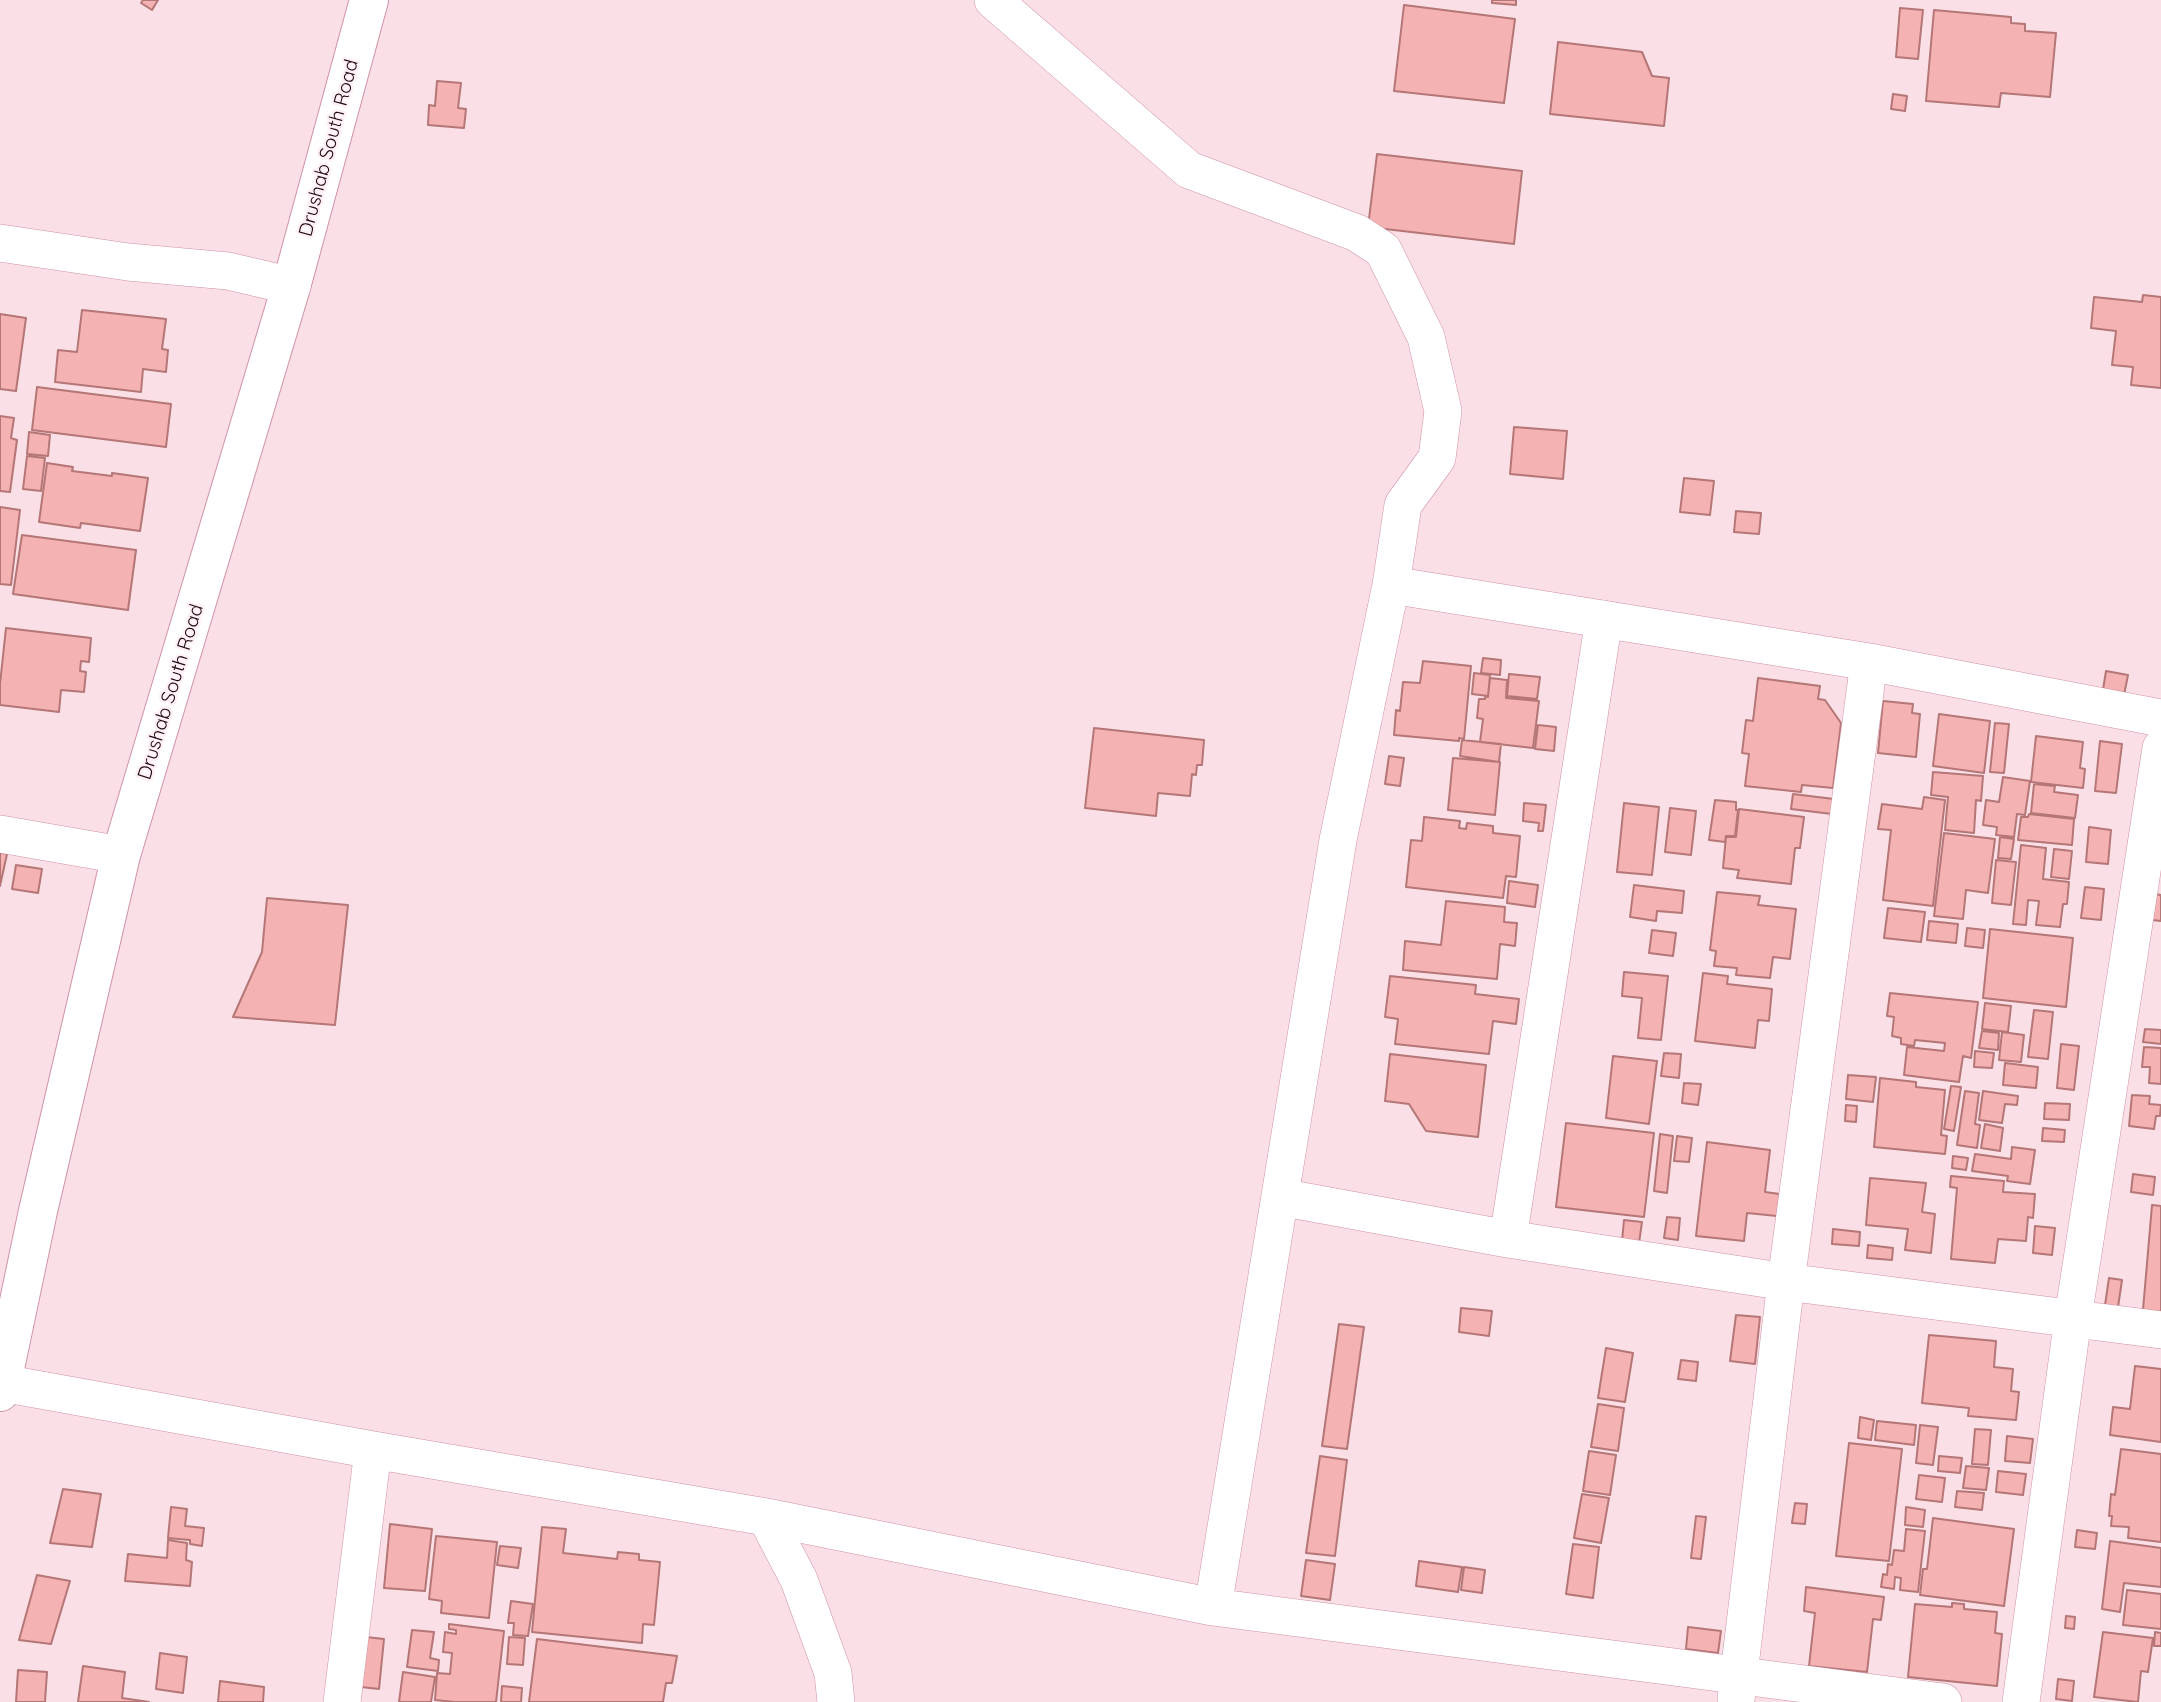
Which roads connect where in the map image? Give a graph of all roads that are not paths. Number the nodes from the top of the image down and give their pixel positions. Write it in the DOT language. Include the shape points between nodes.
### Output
graph roads {
  1 [pos="369,0"];
  2 [pos="993,0"];
  3 [pos="0,243"];
  4 [pos="292,286"];
  5 [pos="1391,585"];
  6 [pos="1604,619"];
  7 [pos="1868,662"];
  8 [pos="2161,718"];
  9 [pos="2161,748"];
  10 [pos="0,834"];
  11 [pos="121,855"];
  12 [pos="1280,1197"];
  13 [pos="1508,1240"];
  14 [pos="1786,1282"];
  15 [pos="10,1290"];
  16 [pos="2073,1318"];
  17 [pos="2161,1330"];
  18 [pos="1,1387"];
  19 [pos="373,1450"];
  20 [pos="766,1517"];
  21 [pos="1213,1607"];
  22 [pos="1738,1690"];
  23 [pos="342,1702"];
  24 [pos="836,1702"];
  25 [pos="1943,1702"];
  26 [pos="2021,1702"];
  1 -- 4 [label="street, Drushab South Road"];
  2 -- 5 [label="street" via="1189,170 1357,233 1383,250 1426,337 1443,411 1437,458 1403,505"];
  3 -- 4 [label="street" via="228,271"];
  4 -- 11 [label="street, Drushab South Road"];
  5 -- 6 [label="street"];
  5 -- 12 [label="street" via="1338,840"];
  6 -- 7 [label="street"];
  6 -- 13 [label="street"];
  7 -- 8 [label="street"];
  7 -- 14 [label="street"];
  9 -- 16 [label="street"];
  10 -- 11 [label="street"];
  11 -- 15 [label="street, Drushab South Road"];
  12 -- 13 [label="street"];
  12 -- 21 [label="street"];
  13 -- 14 [label="street"];
  14 -- 16 [label="street"];
  14 -- 22 [label="street"];
  15 -- 18 [label="street, Drushab South Road"];
  16 -- 17 [label="street"];
  16 -- 26 [label="street"];
  18 -- 19 [label="street"];
  19 -- 20 [label="street"];
  19 -- 23 [label="street"];
  20 -- 21 [label="street"];
  20 -- 24 [label="street" via="799,1580 833,1673"];
  21 -- 22 [label="street"];
  22 -- 25 [label="street"];
}
